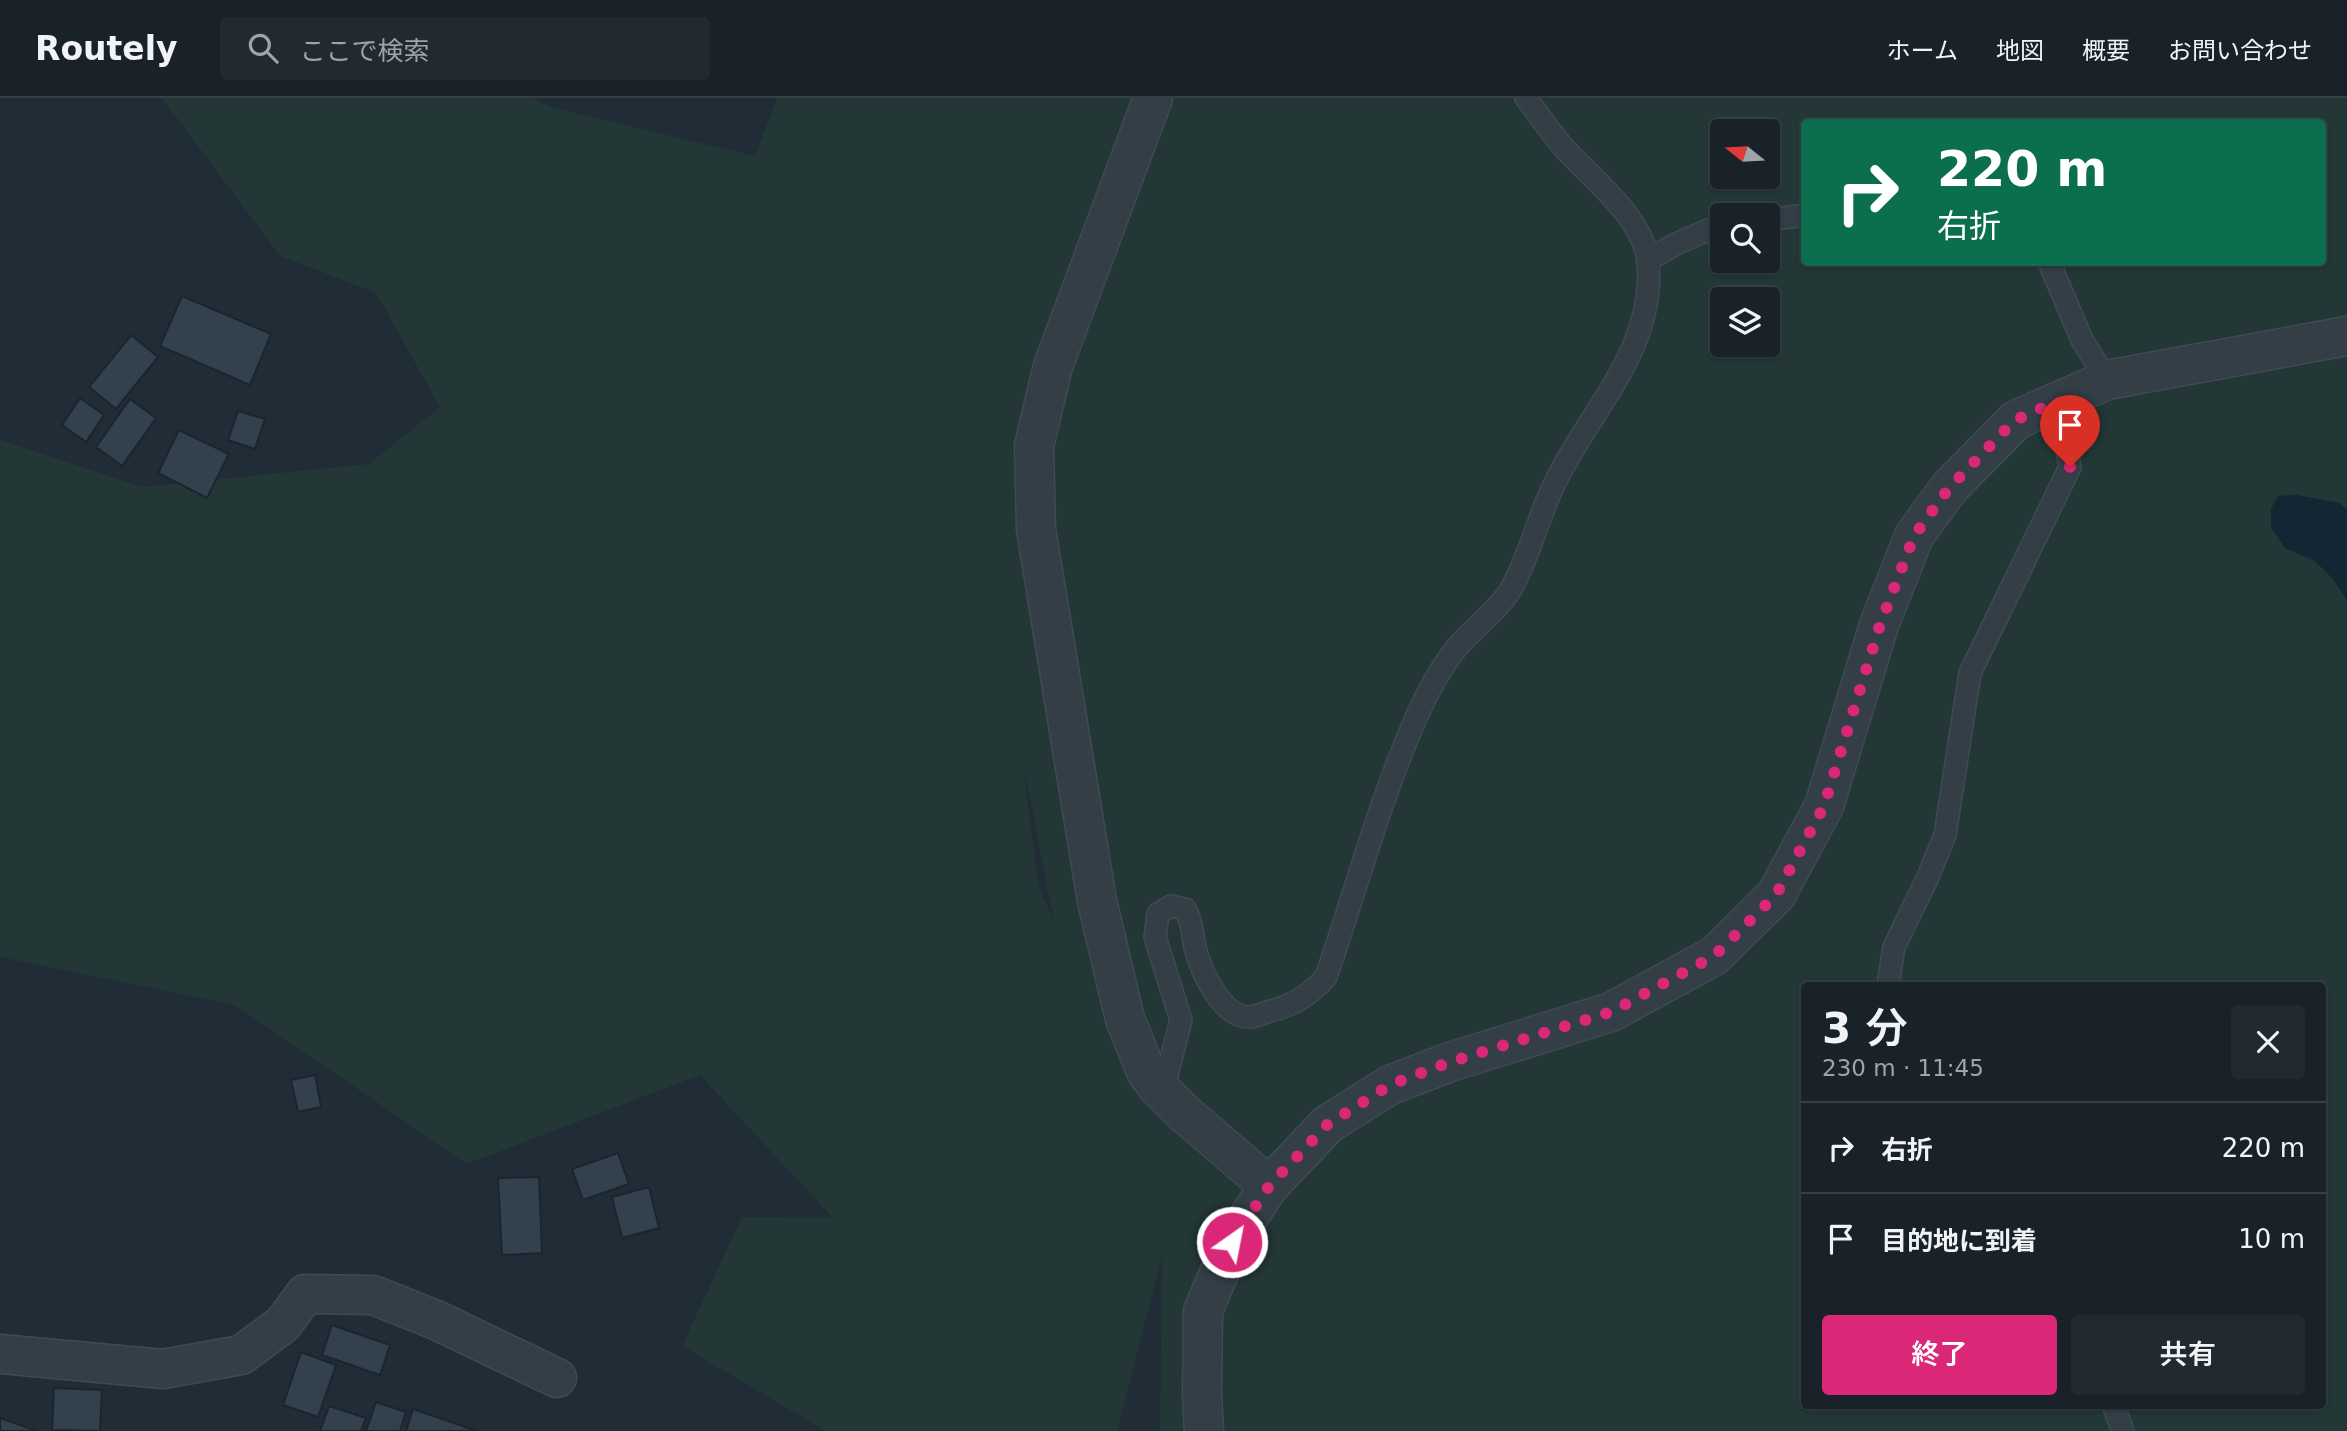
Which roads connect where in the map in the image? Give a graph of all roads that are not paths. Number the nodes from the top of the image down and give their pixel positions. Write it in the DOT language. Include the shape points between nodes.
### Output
graph roads {
  1 [pos="1153,98"];
  2 [pos="1526,98"];
  3 [pos="1801,215"];
  4 [pos="1780,218"];
  5 [pos="1710,229"];
  6 [pos="1648,260"];
  7 [pos="2051,266"];
  8 [pos="2347,336"];
  9 [pos="2107,380"];
  10 [pos="2059,401"];
  11 [pos="1888,982"];
  12 [pos="1156,1084"];
  13 [pos="1269,1186"];
  14 [pos="0,1354"];
  15 [pos="557,1378"];
  16 [pos="2115,1409"];
  17 [pos="1204,1431"];
  18 [pos="2123,1431"];
  1 -- 12 [label="street" via="1053,366 1034,446 1036,529 1097,901 1125,1019"];
  2 -- 6 [label="lane" via="1642,235"];
  3 -- 4 [label="lane"];
  5 -- 6 [label="lane"];
  6 -- 12 [label="lane" via="1647,311 1629,357 1553,485 1510,591 1459,645 1422,705 1325,977 1311,993 1249,1017 1215,994 1204,974 1185,909 1171,906 1158,914 1155,937 1181,1020 1166,1079"];
  7 -- 9 [label="lane" via="2082,340"];
  8 -- 9 [label="street"];
  9 -- 10 [label="street"];
  10 -- 11 [label="lane" via="2070,467 1970,673 1945,835 1894,947"];
  10 -- 13 [label="street" via="2015,420 1949,488 1914,536 1880,625 1824,806 1776,895 1714,956 1611,1012 1390,1085 1328,1124"];
  12 -- 13 [label="street"];
  13 -- 17 [label="street" via="1232,1242 1203,1311"];
  14 -- 15 [label="street" via="163,1369 241,1355 283,1324 306,1294 373,1295"];
  16 -- 18 [label="lane"];
}
